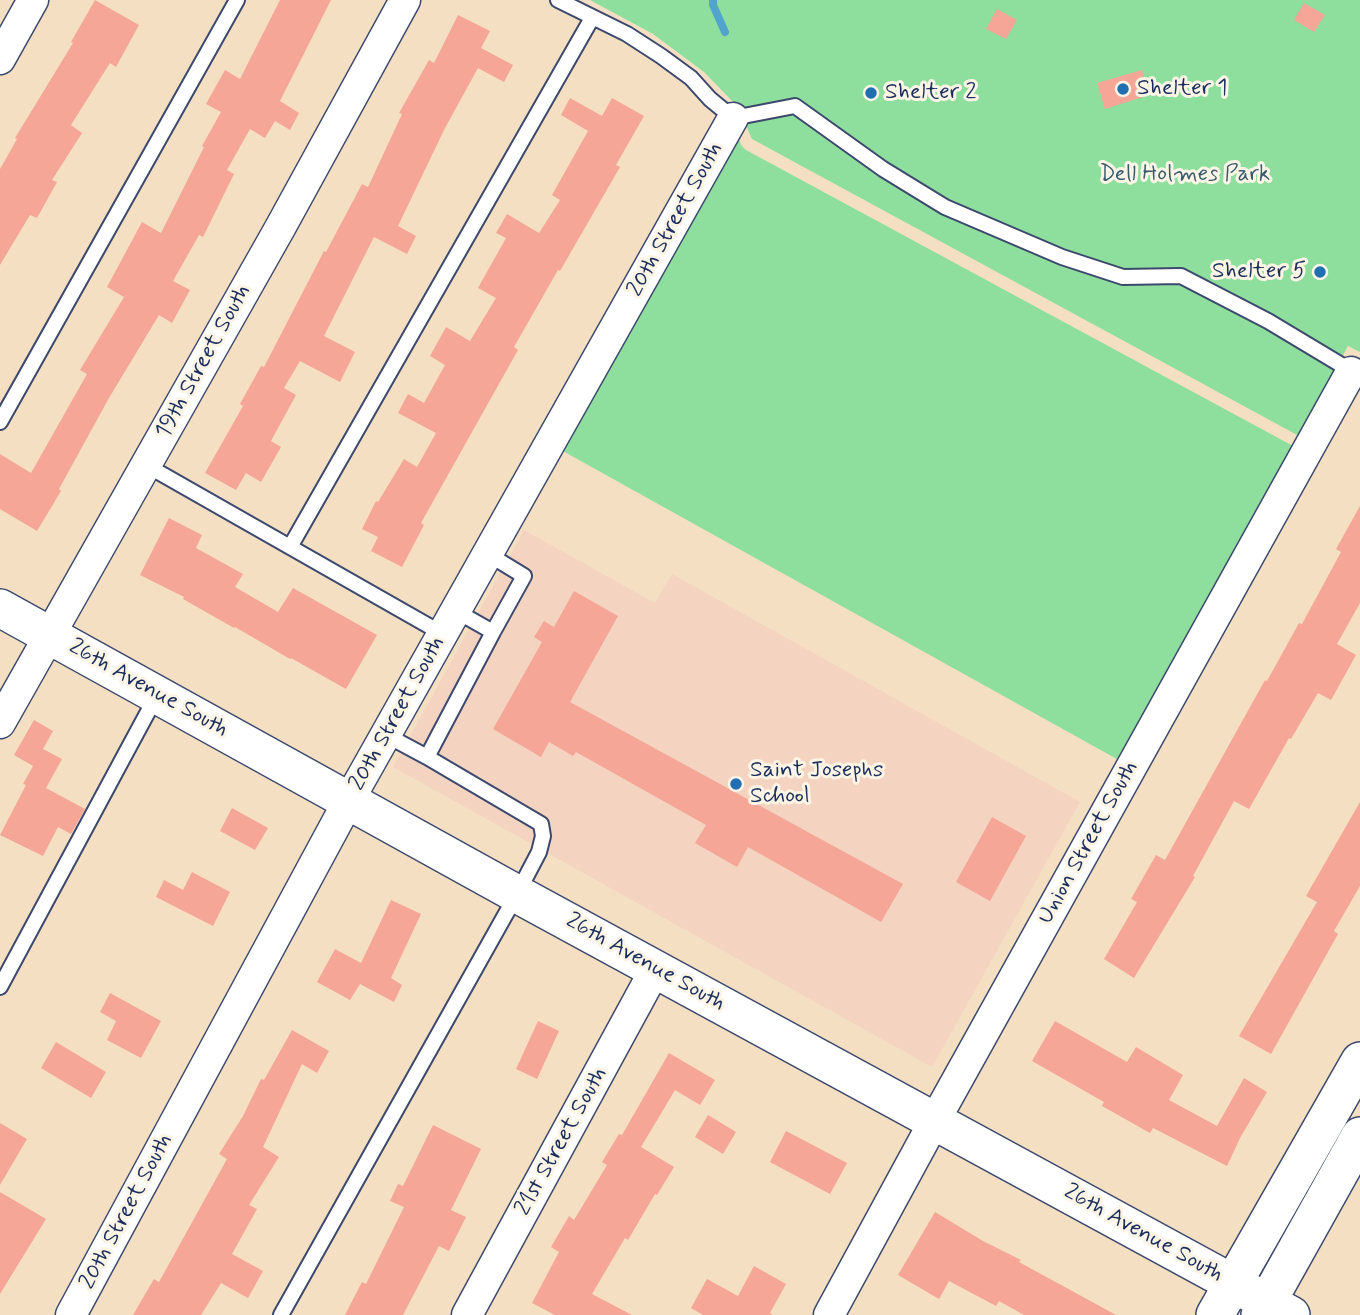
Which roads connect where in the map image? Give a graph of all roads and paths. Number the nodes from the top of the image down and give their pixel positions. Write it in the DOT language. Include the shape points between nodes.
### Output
graph roads {
  1 [pos="33,0"];
  2 [pos="237,0"];
  3 [pos="405,0"];
  4 [pos="558,0"];
  5 [pos="592,18"];
  6 [pos="0,59"];
  7 [pos="733,118"];
  8 [pos="1355,374"];
  9 [pos="0,422"];
  10 [pos="146,465"];
  11 [pos="290,547"];
  12 [pos="488,554"];
  13 [pos="0,608"];
  14 [pos="449,623"];
  15 [pos="494,632"];
  16 [pos="49,635"];
  17 [pos="158,695"];
  18 [pos="0,723"];
  19 [pos="386,735"];
  20 [pos="427,757"];
  21 [pos="349,800"];
  22 [pos="517,894"];
  23 [pos="656,968"];
  24 [pos="0,987"];
  25 [pos="1360,1060"];
  26 [pos="935,1120"];
  27 [pos="1360,1136"];
  28 [pos="1232,1282"];
  29 [pos="1273,1311"];
  30 [pos="71,1315"];
  31 [pos="281,1315"];
  32 [pos="467,1315"];
  33 [pos="829,1315"];
  34 [pos="1214,1315"];
  1 -- 6 [label="street"];
  2 -- 9 [label="lane"];
  3 -- 10 [label="street, 19th Street South"];
  4 -- 5 [label="lane"];
  5 -- 7 [label="lane" via="662,56"];
  5 -- 11 [label="lane"];
  7 -- 8 [label="lane" via="795,106 945,207 1062,257 1123,277 1181,276"];
  7 -- 12 [label="street, 20th Street South"];
  8 -- 26 [label="street, Union Street South"];
  10 -- 11 [label="lane"];
  10 -- 16 [label="street, 19th Street South"];
  11 -- 14 [label="lane"];
  12 -- 14 [label="street, 20th Street South"];
  12 -- 15 [label="lane" via="524,576"];
  13 -- 16 [label="street, 26th Avenue South"];
  14 -- 15 [label="lane"];
  14 -- 19 [label="street, 20th Street South"];
  15 -- 20 [label="lane"];
  16 -- 17 [label="street, 26th Avenue South"];
  16 -- 18 [label="street, 19th Street South"];
  17 -- 21 [label="street, 26th Avenue South"];
  17 -- 24 [label="lane"];
  19 -- 20 [label="lane"];
  19 -- 21 [label="street, 20th Street South"];
  20 -- 22 [label="lane" via="541,824 539,852"];
  21 -- 22 [label="street, 26th Avenue South"];
  21 -- 30 [label="street, 20th Street South"];
  22 -- 23 [label="street, 26th Avenue South"];
  22 -- 31 [label="lane"];
  23 -- 26 [label="street, 26th Avenue South"];
  23 -- 32 [label="street, 21st Street South"];
  25 -- 28 [label="street"];
  26 -- 28 [label="street, 26th Avenue South"];
  26 -- 33 [label="street, Union Street South"];
  27 -- 29 [label="street"];
  28 -- 29 [label="street, 26th Avenue South"];
  28 -- 34 [label="street"];
}
